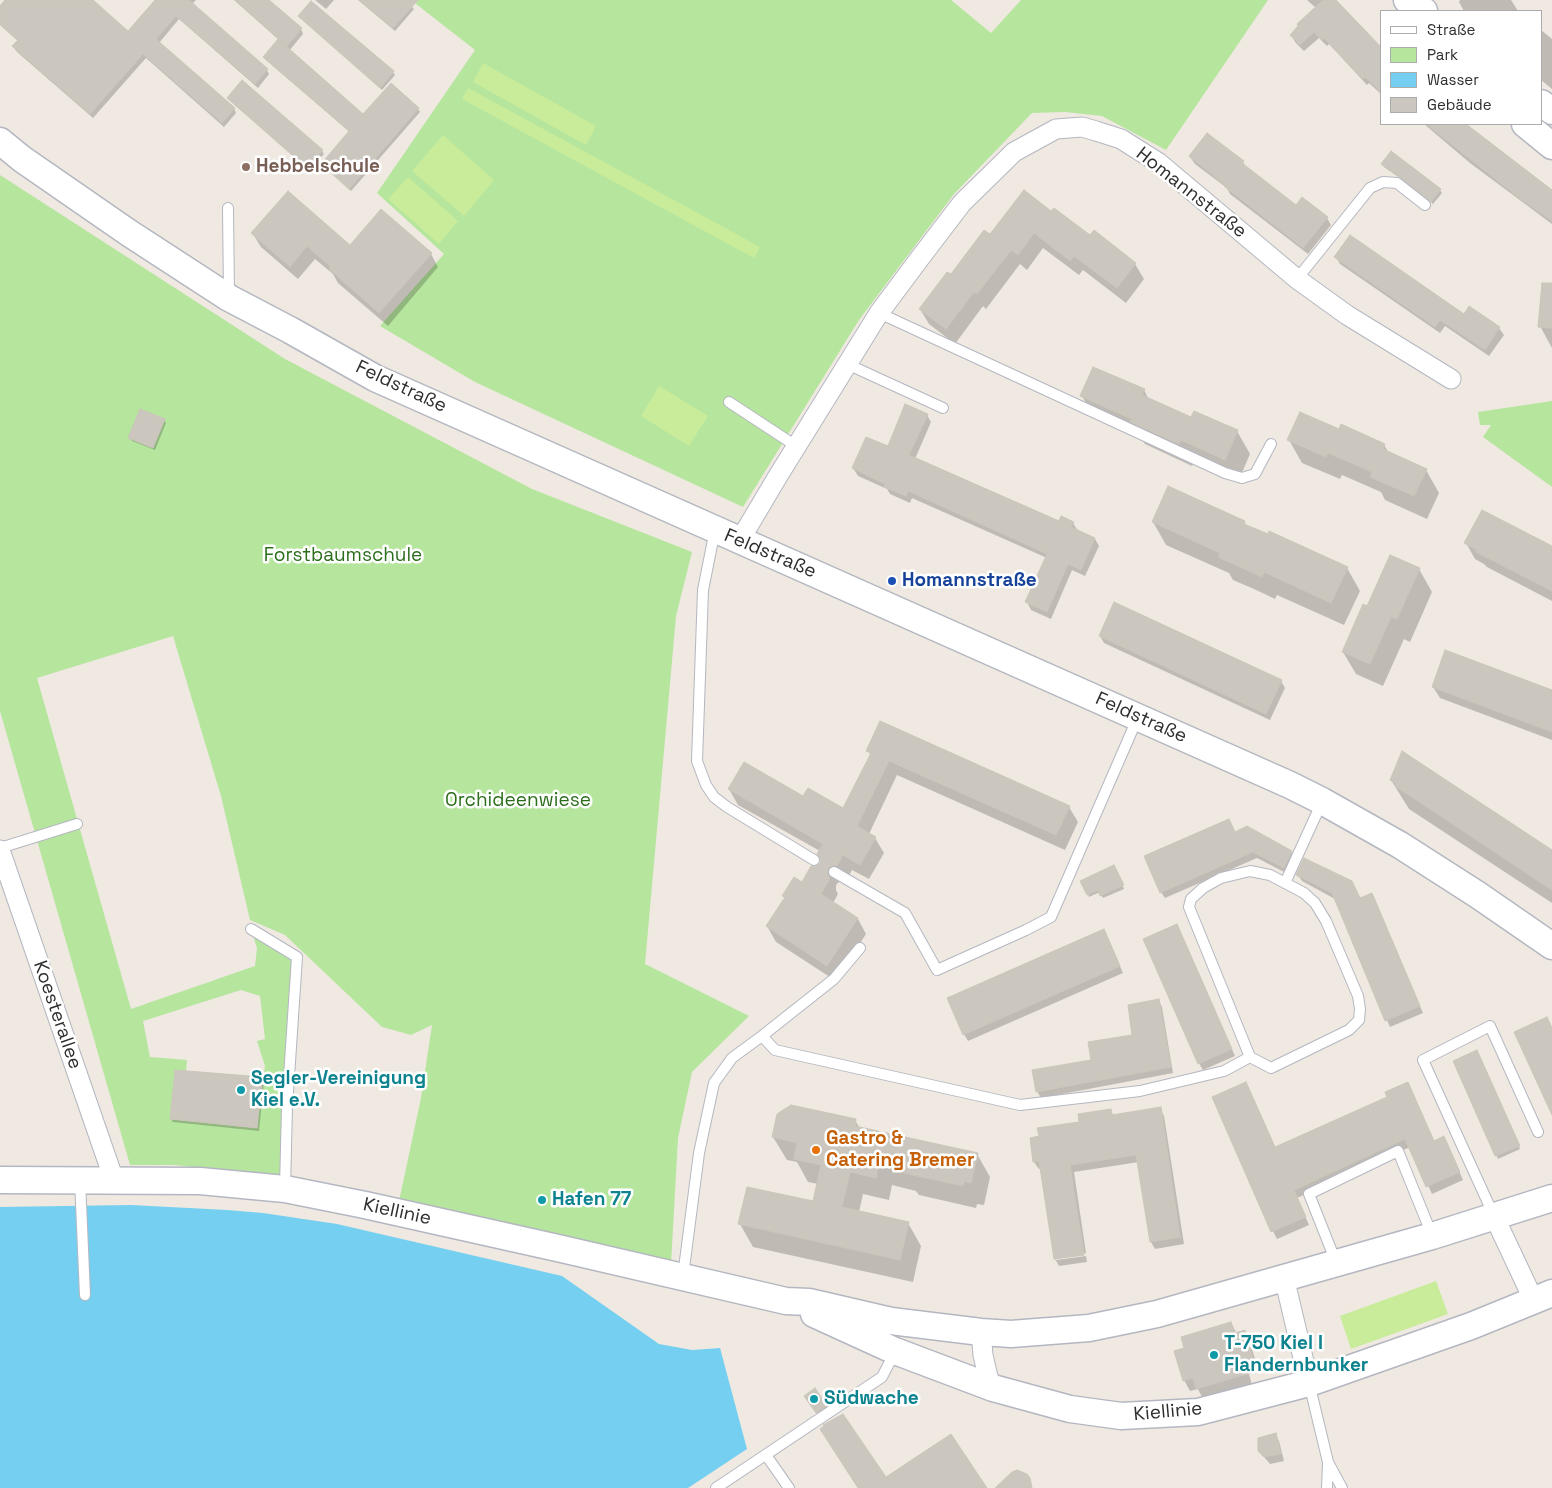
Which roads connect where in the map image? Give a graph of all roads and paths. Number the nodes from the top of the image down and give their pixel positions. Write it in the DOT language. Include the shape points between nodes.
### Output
graph roads {
  1 [pos="1407,0"];
  2 [pos="1422,10"];
  3 [pos="1525,125"];
  4 [pos="0,141"];
  5 [pos="1552,146"];
  6 [pos="1425,205"];
  7 [pos="228,208"];
  8 [pos="1297,279"];
  9 [pos="229,298"];
  10 [pos="879,313"];
  11 [pos="847,364"];
  12 [pos="1451,379"];
  13 [pos="729,402"];
  14 [pos="943,408"];
  15 [pos="1271,444"];
  16 [pos="796,446"];
  17 [pos="715,530"];
  18 [pos="740,540"];
  19 [pos="1138,717"];
  20 [pos="1322,801"];
  21 [pos="77,824"];
  22 [pos="0,849"];
  23 [pos="814,860"];
  24 [pos="834,872"];
  25 [pos="1285,883"];
  26 [pos="251,928"];
  27 [pos="1552,946"];
  28 [pos="860,948"];
  29 [pos="762,1036"];
  30 [pos="1250,1057"];
  31 [pos="1538,1132"];
  32 [pos="80,1179"];
  33 [pos="0,1180"];
  34 [pos="114,1180"];
  35 [pos="285,1189"];
  36 [pos="1552,1198"];
  37 [pos="1494,1216"];
  38 [pos="1432,1236"];
  39 [pos="1336,1262"];
  40 [pos="683,1276"];
  41 [pos="1284,1277"];
  42 [pos="85,1295"];
  43 [pos="1543,1297"];
  44 [pos="786,1301"];
  45 [pos="981,1332"];
  46 [pos="896,1351"];
  47 [pos="1309,1383"];
  48 [pos="993,1388"];
  49 [pos="766,1455"];
  50 [pos="1328,1462"];
  51 [pos="716,1488"];
  52 [pos="789,1488"];
  53 [pos="1327,1488"];
  54 [pos="1342,1488"];
  1 -- 2 [label="street"];
  3 -- 5 [label="street"];
  4 -- 9 [label="street, Feldstraße" via="22,160"];
  6 -- 8 [label="lane" via="1396,183 1383,182 1370,188"];
  7 -- 9 [label="lane"];
  8 -- 10 [label="street, Homannstraße" via="1159,163 1121,139 1082,127 1068,128 1056,129 1014,152 962,204"];
  8 -- 12 [label="street, Homannstraße" via="1347,315"];
  9 -- 17 [label="street, Feldstraße" via="374,378"];
  10 -- 11 [label="street, Homannstraße"];
  10 -- 15 [label="lane" via="1233,475 1242,478 1256,474"];
  11 -- 14 [label="lane"];
  11 -- 16 [label="street, Homannstraße"];
  13 -- 16 [label="lane"];
  16 -- 18 [label="street, Homannstraße"];
  17 -- 18 [label="street, Feldstraße"];
  17 -- 23 [label="lane" via="703,590 697,761 714,797"];
  18 -- 19 [label="street, Feldstraße"];
  19 -- 20 [label="street, Feldstraße"];
  19 -- 24 [label="lane" via="1051,917 1034,926 937,970 905,913"];
  20 -- 25 [label="lane"];
  20 -- 27 [label="street, Feldstraße" via="1400,845"];
  21 -- 22 [label="lane"];
  22 -- 34 [label="street, Koesterallee"];
  25 -- 30 [label="lane" via="1270,875 1250,871 1221,878 1203,888 1191,899 1189,907"];
  25 -- 30 [label="lane" via="1315,903 1326,921 1358,996 1358,1020 1339,1036 1270,1068"];
  26 -- 35 [label="lane" via="297,957"];
  28 -- 29 [label="lane" via="834,979"];
  29 -- 30 [label="lane" via="775,1050 1020,1105 1140,1091 1224,1071"];
  29 -- 40 [label="lane" via="732,1058 714,1083 699,1152"];
  31 -- 37 [label="lane" via="1490,1026 1423,1060"];
  32 -- 33 [label="street, Kiellinie"];
  32 -- 34 [label="street, Kiellinie"];
  32 -- 42 [label="lane"];
  34 -- 35 [label="street, Kiellinie" via="200,1181"];
  35 -- 40 [label="street, Kiellinie"];
  36 -- 37 [label="street, Kiellinie"];
  37 -- 38 [label="street, Kiellinie"];
  37 -- 43 [label="street"];
  38 -- 39 [label="street, Kiellinie"];
  38 -- 39 [label="lane" via="1398,1151 1309,1194"];
  39 -- 41 [label="street, Kiellinie"];
  40 -- 44 [label="street, Kiellinie"];
  41 -- 45 [label="street, Kiellinie" via="1157,1314 1089,1328 1011,1334"];
  41 -- 47 [label="street"];
  43 -- 47 [label="street, Kiellinie"];
  44 -- 45 [label="street, Kiellinie" via="809,1302 891,1321"];
  44 -- 46 [label="street, Kiellinie"];
  45 -- 48 [label="street" via="983,1355"];
  46 -- 48 [label="street, Kiellinie"];
  46 -- 49 [label="lane" via="882,1376"];
  47 -- 48 [label="street, Kiellinie" via="1198,1412 1121,1416 1070,1409"];
  47 -- 50 [label="lane"];
  49 -- 51 [label="lane"];
  49 -- 52 [label="lane"];
  50 -- 53 [label="lane"];
  50 -- 54 [label="lane"];
}
